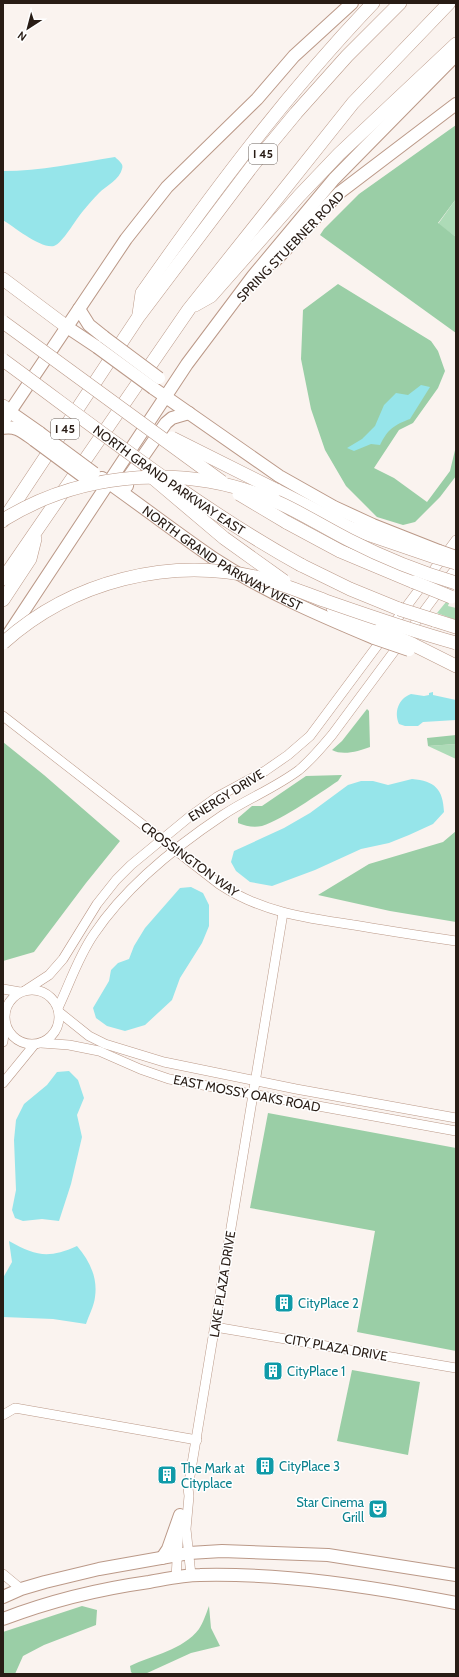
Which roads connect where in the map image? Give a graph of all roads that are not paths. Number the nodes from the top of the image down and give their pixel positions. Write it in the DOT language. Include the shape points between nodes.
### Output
graph roads {
  1 [pos="343,3"];
  2 [pos="352,3"];
  3 [pos="373,3"];
  4 [pos="400,3"];
  5 [pos="449,3"];
  6 [pos="456,44"];
  7 [pos="456,55"];
  8 [pos="294,56"];
  9 [pos="456,104"];
  10 [pos="3,279"];
  11 [pos="79,309"];
  12 [pos="188,309"];
  13 [pos="139,316"];
  14 [pos="222,317"];
  15 [pos="3,322"];
  16 [pos="68,327"];
  17 [pos="101,342"];
  18 [pos="3,360"];
  19 [pos="178,378"];
  20 [pos="156,383"];
  21 [pos="166,398"];
  22 [pos="5,413"];
  23 [pos="189,413"];
  24 [pos="147,427"];
  25 [pos="3,428"];
  26 [pos="96,428"];
  27 [pos="37,436"];
  28 [pos="91,478"];
  29 [pos="107,482"];
  30 [pos="129,498"];
  31 [pos="95,501"];
  32 [pos="3,521"];
  33 [pos="36,533"];
  34 [pos="456,540"];
  35 [pos="437,554"];
  36 [pos="456,557"];
  37 [pos="456,563"];
  38 [pos="456,568"];
  39 [pos="3,579"];
  40 [pos="456,583"];
  41 [pos="454,598"];
  42 [pos="3,600"];
  43 [pos="456,627"];
  44 [pos="377,634"];
  45 [pos="3,642"];
  46 [pos="456,643"];
  47 [pos="456,666"];
  48 [pos="3,716"];
  49 [pos="318,725"];
  50 [pos="332,735"];
  51 [pos="162,840"];
  52 [pos="176,850"];
  53 [pos="283,913"];
  54 [pos="456,942"];
  55 [pos="3,988"];
  56 [pos="23,991"];
  57 [pos="58,1010"];
  58 [pos="4,1020"];
  59 [pos="3,1042"];
  60 [pos="38,1044"];
  61 [pos="255,1081"];
  62 [pos="3,1083"];
  63 [pos="253,1095"];
  64 [pos="381,1104"];
  65 [pos="379,1118"];
  66 [pos="456,1118"];
  67 [pos="456,1131"];
  68 [pos="215,1327"];
  69 [pos="456,1368"];
  70 [pos="3,1415"];
  71 [pos="196,1440"];
  72 [pos="188,1488"];
  73 [pos="180,1515"];
  74 [pos="184,1554"];
  75 [pos="162,1558"];
  76 [pos="3,1574"];
  77 [pos="191,1575"];
  78 [pos="456,1575"];
  79 [pos="176,1578"];
  80 [pos="3,1580"];
  81 [pos="21,1590"];
  82 [pos="3,1597"];
  83 [pos="456,1603"];
  84 [pos="3,1620"];
  1 -- 8 [label="main road"];
  2 -- 8 [label="main road"];
  3 -- 13 [label="highway" via="276,112 236,164 142,293"];
  4 -- 13 [label="highway, I 45" via="347,56 296,113 253,165"];
  5 -- 12 [label="highway, I 45" via="353,103"];
  6 -- 12 [label="highway" via="339,154 211,296"];
  7 -- 14 [label="main road" via="334,179 252,276"];
  8 -- 11 [label="main road" via="257,99 167,187 126,239"];
  9 -- 14 [label="main road, SPRING STUEBNER ROAD" via="339,193"];
  10 -- 16 [label="highway"];
  11 -- 16 [label="main road"];
  11 -- 17 [label="main road"];
  12 -- 33 [label="highway, I 45"];
  13 -- 32 [label="highway, I 45"];
  14 -- 19 [label="main road"];
  15 -- 24 [label="highway, bridge"];
  16 -- 17 [label="main road"];
  16 -- 22 [label="main road"];
  17 -- 20 [label="main road, bridge"];
  18 -- 26 [label="highway, NORTH GRAND PARKWAY EAST, bridge"];
  19 -- 20 [label="main road"];
  19 -- 21 [label="main road"];
  20 -- 21 [label="main road"];
  21 -- 23 [label="main road"];
  21 -- 29 [label="main road"];
  22 -- 27 [label="main road, NORTH GRAND PARKWAY WEST"];
  23 -- 30 [label="main road" via="172,418 166,423 126,482"];
  23 -- 35 [label="main road" via="279,476 327,503"];
  24 -- 35 [label="highway, bridge" via="194,448 356,531"];
  24 -- 41 [label="highway, bridge" via="230,488 286,522 340,551"];
  25 -- 27 [label="main road" via="13,428"];
  26 -- 43 [label="highway, NORTH GRAND PARKWAY EAST, bridge" via="261,543 350,589 399,609"];
  26 -- 44 [label="highway, bridge" via="224,538 288,583"];
  27 -- 28 [label="main road, NORTH GRAND PARKWAY WEST, bridge"];
  28 -- 29 [label="main road, NORTH GRAND PARKWAY WEST"];
  28 -- 31 [label="main road"];
  29 -- 30 [label="main road, NORTH GRAND PARKWAY WEST"];
  29 -- 31 [label="main road"];
  30 -- 44 [label="main road, NORTH GRAND PARKWAY WEST" via="214,558 266,589 323,617"];
  31 -- 45 [label="main road"];
  32 -- 40 [label="highway, bridge" via="52,497 101,482 154,477 206,480 276,501 379,555"];
  33 -- 39 [label="highway, I 45"];
  33 -- 42 [label="highway" via="30,559"];
  34 -- 49 [label="street, ENERGY DRIVE"];
  35 -- 36 [label="main road, bridge"];
  35 -- 37 [label="highway, bridge"];
  38 -- 50 [label="street, ENERGY DRIVE"];
  44 -- 47 [label="highway, bridge"];
  45 -- 46 [label="highway, bridge" via="46,610 97,586 151,573 192,570 227,572 266,580"];
  48 -- 51 [label="street, CROSSINGTON WAY"];
  49 -- 50 [label="street"];
  49 -- 51 [label="street, ENERGY DRIVE" via="288,756 217,797"];
  50 -- 52 [label="street, ENERGY DRIVE" via="299,770 199,831"];
  51 -- 52 [label="street, CROSSINGTON WAY"];
  51 -- 56 [label="street, ENERGY DRIVE" via="131,864 116,880 97,904 63,959 48,975"];
  52 -- 53 [label="street, CROSSINGTON WAY" via="240,897"];
  52 -- 57 [label="street, ENERGY DRIVE" via="140,880 110,912 93,935 75,966"];
  53 -- 54 [label="street, CROSSINGTON WAY"];
  53 -- 61 [label="street, LAKE PLAZA DRIVE"];
  55 -- 56 [label="street"];
  56 -- 57 [label="street" via="36,990 45,993 53,999"];
  56 -- 58 [label="street" via="10,1001 5,1010"];
  57 -- 60 [label="street" via="57,1029 49,1039"];
  57 -- 61 [label="street, EAST MOSSY OAKS ROAD" via="88,1036 105,1044 164,1062"];
  58 -- 59 [label="street"];
  58 -- 60 [label="street" via="14,1038"];
  60 -- 62 [label="street"];
  60 -- 63 [label="street, EAST MOSSY OAKS ROAD" via="69,1045 99,1051 169,1079"];
  61 -- 63 [label="street, LAKE PLAZA DRIVE"];
  61 -- 64 [label="street, EAST MOSSY OAKS ROAD"];
  63 -- 65 [label="street, EAST MOSSY OAKS ROAD"];
  63 -- 68 [label="street, LAKE PLAZA DRIVE"];
  64 -- 65 [label="street"];
  64 -- 66 [label="street, EAST MOSSY OAKS ROAD"];
  65 -- 67 [label="street, EAST MOSSY OAKS ROAD"];
  68 -- 69 [label="street, CITY PLAZA DRIVE"];
  68 -- 71 [label="street, LAKE PLAZA DRIVE"];
  70 -- 71 [label="street" via="15,1408"];
  71 -- 72 [label="street, LAKE PLAZA DRIVE"];
  72 -- 73 [label="street, LAKE PLAZA DRIVE" via="184,1494"];
  72 -- 74 [label="street, LAKE PLAZA DRIVE"];
  73 -- 74 [label="street, LAKE PLAZA DRIVE"];
  73 -- 75 [label="main road" via="168,1549"];
  74 -- 75 [label="main road"];
  74 -- 77 [label="street, LAKE PLAZA DRIVE"];
  74 -- 78 [label="main road" via="222,1551 328,1555"];
  74 -- 79 [label="street, LAKE PLAZA DRIVE"];
  75 -- 81 [label="main road" via="99,1568"];
  76 -- 80 [label="street"];
  76 -- 81 [label="street"];
  77 -- 79 [label="main road"];
  77 -- 83 [label="main road" via="263,1576 307,1580"];
  79 -- 84 [label="main road" via="96,1591 47,1604"];
  81 -- 82 [label="main road"];
}
